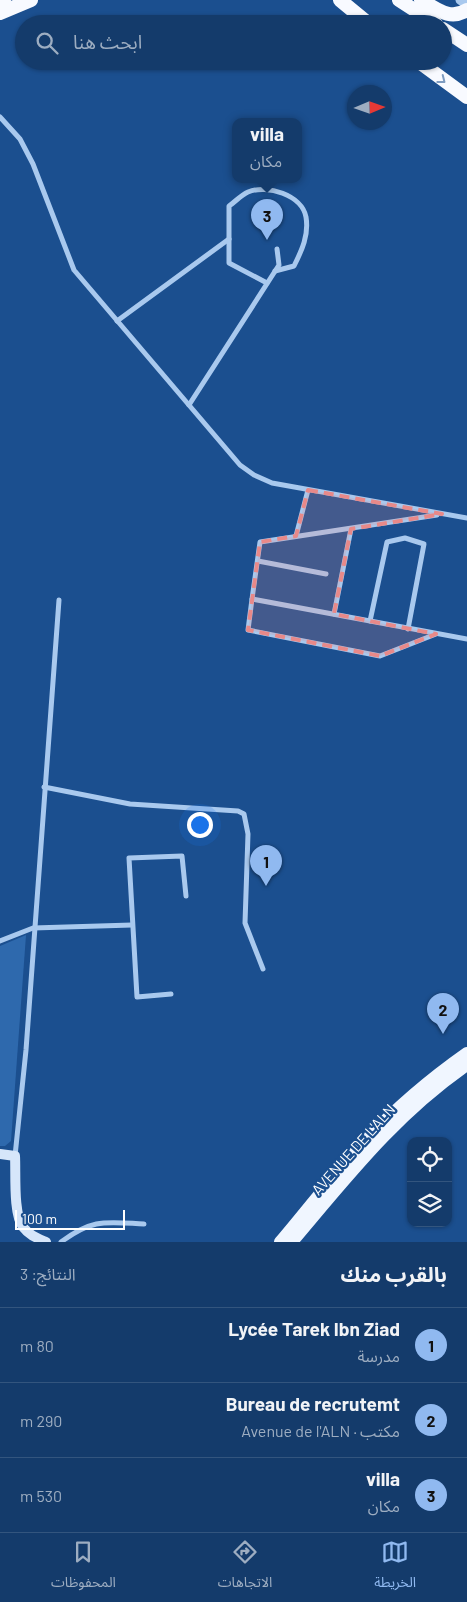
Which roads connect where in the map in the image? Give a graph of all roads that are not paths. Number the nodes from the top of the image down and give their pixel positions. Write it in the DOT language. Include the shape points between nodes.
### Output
graph roads {
  1 [pos="4,0"];
  2 [pos="31,0"];
  3 [pos="340,0"];
  4 [pos="399,0"];
  5 [pos="421,0"];
  6 [pos="460,0"];
  7 [pos="0,2"];
  8 [pos="467,5"];
  9 [pos="467,10"];
  10 [pos="0,13"];
  11 [pos="358,15"];
  12 [pos="422,15"];
  13 [pos="447,15"];
  14 [pos="452,16"];
  15 [pos="452,35"];
  16 [pos="467,45"];
  17 [pos="430,70"];
  18 [pos="467,97"];
  19 [pos="0,117"];
  20 [pos="229,239"];
  21 [pos="277,249"];
  22 [pos="275,271"];
  23 [pos="267,282"];
  24 [pos="117,322"];
  25 [pos="189,405"];
  26 [pos="308,490"];
  27 [pos="442,514"];
  28 [pos="467,518"];
  29 [pos="351,529"];
  30 [pos="296,536"];
  31 [pos="258,561"];
  32 [pos="326,574"];
  33 [pos="252,599"];
  34 [pos="59,600"];
  35 [pos="334,614"];
  36 [pos="370,621"];
  37 [pos="408,629"];
  38 [pos="436,634"];
  39 [pos="467,639"];
  40 [pos="44,787"];
  41 [pos="186,896"];
  42 [pos="132,925"];
  43 [pos="34,928"];
  44 [pos="0,941"];
  45 [pos="264,969"];
  46 [pos="171,994"];
  47 [pos="467,1053"];
  48 [pos="467,1065"];
  49 [pos="0,1154"];
  50 [pos="15,1156"];
  51 [pos="144,1224"];
  52 [pos="46,1242"];
  53 [pos="61,1242"];
  54 [pos="280,1242"];
  55 [pos="292,1242"];
  1 -- 7 [label="highway"];
  2 -- 10 [label="highway"];
  3 -- 11 [label="highway"];
  4 -- 12 [label="highway"];
  5 -- 13 [label="highway"];
  6 -- 8 [label="street"];
  9 -- 14 [label="highway"];
  15 -- 16 [label="highway"];
  17 -- 18 [label="highway, one-way"];
  19 -- 24 [label="street" via="20,140 33,164 74,270"];
  20 -- 22 [label="street" via="229,206 248,192 269,188 302,206 306,218 306,242 294,266"];
  20 -- 23 [label="street" via="230,263"];
  20 -- 24 [label="street"];
  21 -- 22 [label="street" via="279,264"];
  22 -- 23 [label="street"];
  23 -- 25 [label="street"];
  24 -- 25 [label="street"];
  25 -- 26 [label="street" via="240,465 272,483"];
  26 -- 27 [label="street"];
  26 -- 30 [label="street"];
  27 -- 28 [label="street"];
  27 -- 29 [label="street"];
  29 -- 30 [label="street"];
  29 -- 35 [label="street"];
  30 -- 31 [label="street" via="260,542"];
  31 -- 32 [label="street"];
  31 -- 33 [label="street"];
  33 -- 35 [label="street"];
  33 -- 38 [label="street" via="248,630 380,656"];
  34 -- 40 [label="street"];
  35 -- 36 [label="street"];
  36 -- 37 [label="street"];
  36 -- 37 [label="street" via="387,542 405,538 424,544"];
  37 -- 38 [label="street"];
  38 -- 39 [label="street"];
  40 -- 43 [label="street"];
  40 -- 45 [label="street" via="105,801 244,814 248,834 245,924"];
  41 -- 42 [label="street" via="182,856 130,858"];
  42 -- 43 [label="street"];
  42 -- 46 [label="street" via="138,997"];
  43 -- 44 [label="street"];
  43 -- 50 [label="street"];
  47 -- 54 [label="main road" via="428,1081 371,1135"];
  48 -- 55 [label="main road, AVENUE DE L'ALN" via="430,1091 370,1148"];
  49 -- 50 [label="main road"];
  50 -- 52 [label="main road" via="21,1226 29,1235"];
  51 -- 53 [label="street" via="101,1222 88,1225"];
}
